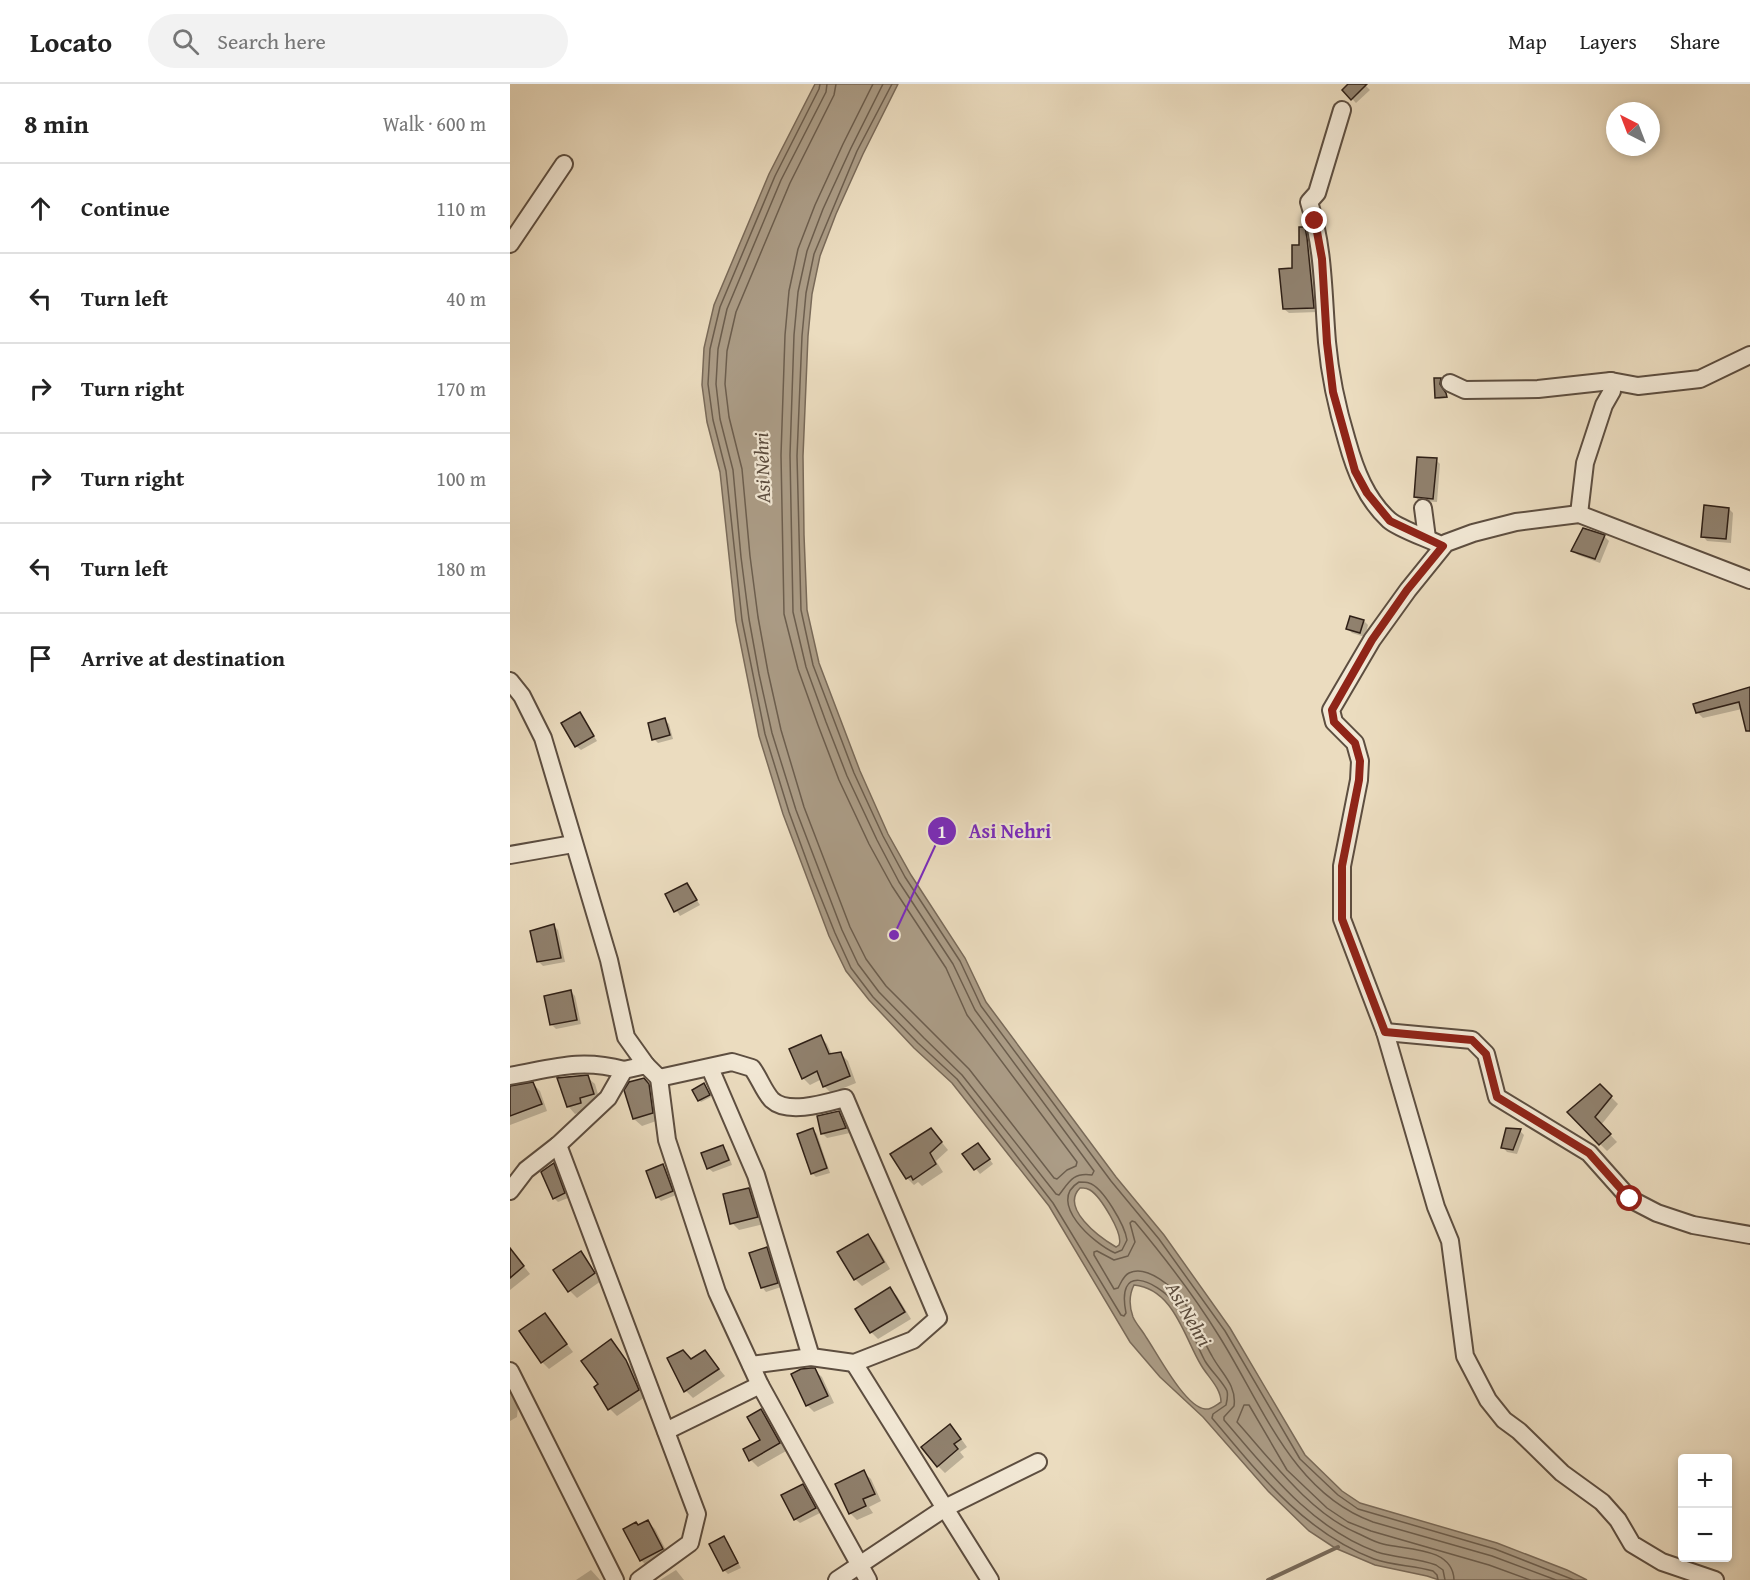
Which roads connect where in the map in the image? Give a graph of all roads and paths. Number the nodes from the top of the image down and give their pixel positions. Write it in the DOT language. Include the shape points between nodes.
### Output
graph roads {
  1 [pos="1342,110"];
  2 [pos="564,164"];
  3 [pos="510,244"];
  4 [pos="1750,356"];
  5 [pos="1611,381"];
  6 [pos="1450,383"];
  7 [pos="1423,508"];
  8 [pos="1579,514"];
  9 [pos="1427,538"];
  10 [pos="1443,546"];
  11 [pos="1750,580"];
  12 [pos="510,681"];
  13 [pos="573,844"];
  14 [pos="510,855"];
  15 [pos="1385,1032"];
  16 [pos="646,1065"];
  17 [pos="710,1068"];
  18 [pos="624,1070"];
  19 [pos="510,1076"];
  20 [pos="659,1078"];
  21 [pos="558,1144"];
  22 [pos="510,1191"];
  23 [pos="1750,1235"];
  24 [pos="811,1357"];
  25 [pos="854,1363"];
  26 [pos="751,1365"];
  27 [pos="510,1371"];
  28 [pos="760,1385"];
  29 [pos="666,1431"];
  30 [pos="1038,1462"];
  31 [pos="945,1508"];
  32 [pos="864,1572"];
  33 [pos="615,1580"];
  34 [pos="639,1580"];
  35 [pos="837,1580"];
  36 [pos="990,1580"];
  37 [pos="1715,1580"];
  1 -- 9 [label="street" via="1317,193 1309,202 1322,259 1333,392 1355,471 1367,493 1390,521"];
  2 -- 3 [label="street"];
  4 -- 5 [label="street" via="1700,379 1638,386"];
  5 -- 6 [label="street" via="1465,390"];
  5 -- 8 [label="street" via="1612,391 1585,463"];
  7 -- 9 [label="street"];
  8 -- 10 [label="street" via="1516,522 1463,536"];
  8 -- 11 [label="street"];
  9 -- 10 [label="street"];
  10 -- 15 [label="street" via="1372,640 1332,710 1334,722 1355,743 1360,761 1342,866 1342,919"];
  12 -- 13 [label="street" via="543,738"];
  13 -- 14 [label="street"];
  13 -- 16 [label="street" via="609,960 626,1037"];
  15 -- 23 [label="street" via="1472,1040 1486,1054 1497,1097 1589,1153 1630,1199 1693,1225"];
  15 -- 37 [label="street" via="1436,1207 1450,1241 1465,1356 1488,1400 1504,1420 1562,1473 1602,1502 1632,1544 1662,1562"];
  16 -- 18 [label="street"];
  16 -- 20 [label="street"];
  17 -- 20 [label="street"];
  17 -- 24 [label="street" via="756,1175"];
  17 -- 25 [label="street" via="732,1062 752,1068 772,1100 786,1108 822,1105 845,1098 938,1318 913,1340"];
  18 -- 19 [label="street" via="603,1064 568,1064"];
  18 -- 21 [label="street" via="608,1098"];
  20 -- 26 [label="street" via="667,1140 717,1292"];
  21 -- 22 [label="street" via="526,1170"];
  21 -- 29 [label="street"];
  24 -- 25 [label="street"];
  24 -- 26 [label="street"];
  25 -- 31 [label="street"];
  26 -- 28 [label="street"];
  27 -- 33 [label="street"];
  28 -- 29 [label="street"];
  28 -- 32 [label="street"];
  29 -- 34 [label="street" via="697,1514 690,1543"];
  30 -- 31 [label="street"];
  31 -- 32 [label="street"];
  31 -- 36 [label="street"];
  32 -- 35 [label="street"];
}
